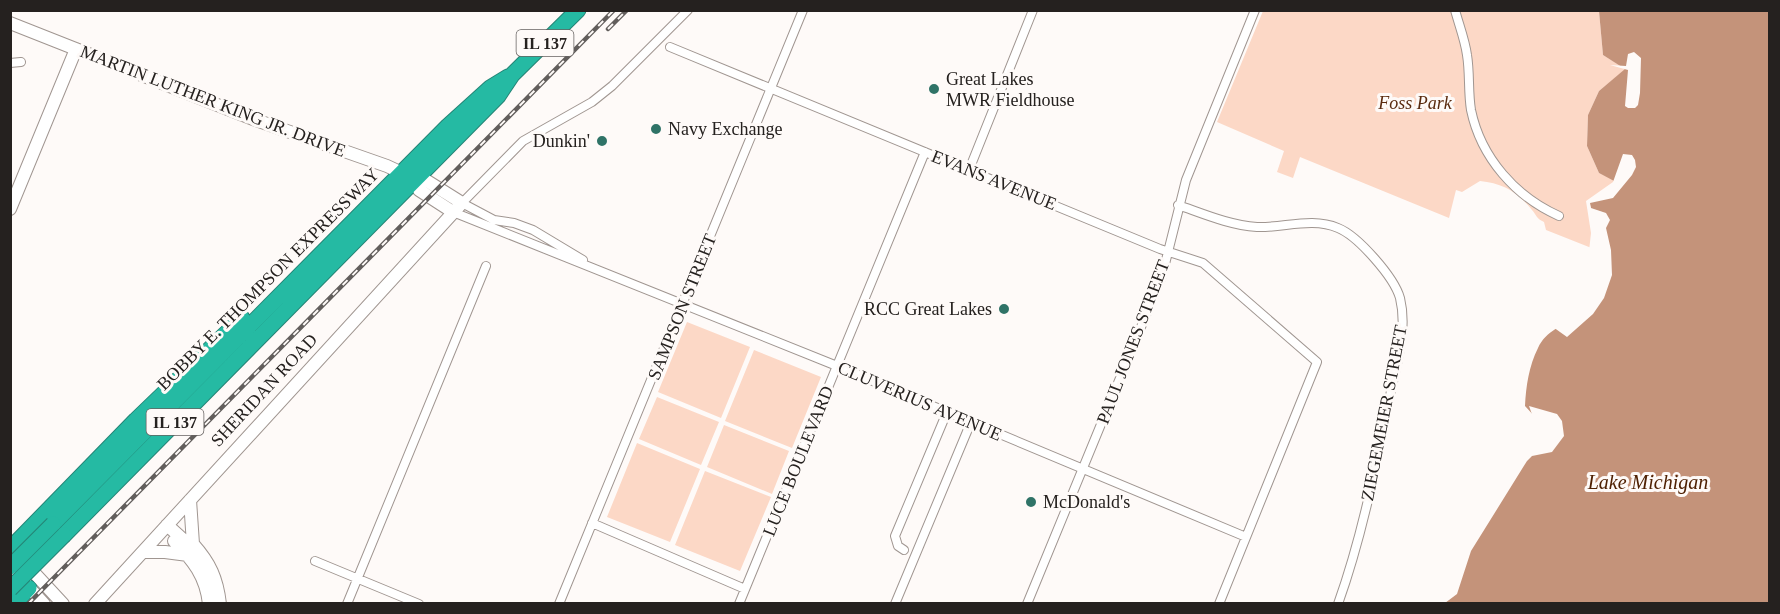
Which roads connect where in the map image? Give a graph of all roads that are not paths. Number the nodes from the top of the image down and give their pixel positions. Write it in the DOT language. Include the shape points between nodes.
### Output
graph roads {
  1 [pos="578,10"];
  2 [pos="687,10"];
  3 [pos="803,10"];
  4 [pos="1033,10"];
  5 [pos="1255,10"];
  6 [pos="1455,10"];
  7 [pos="10,23"];
  8 [pos="670,47"];
  9 [pos="76,49"];
  10 [pos="21,62"];
  11 [pos="10,63"];
  12 [pos="771,88"];
  13 [pos="925,152"];
  14 [pos="969,170"];
  15 [pos="408,176"];
  16 [pos="1178,206"];
  17 [pos="458,207"];
  18 [pos="10,209"];
  19 [pos="1559,216"];
  20 [pos="500,226"];
  21 [pos="1168,251"];
  22 [pos="486,266"];
  23 [pos="593,267"];
  24 [pos="276,298"];
  25 [pos="683,304"];
  26 [pos="837,366"];
  27 [pos="947,412"];
  28 [pos="971,422"];
  29 [pos="1083,468"];
  30 [pos="190,500"];
  31 [pos="35,521"];
  32 [pos="592,523"];
  33 [pos="165,527"];
  34 [pos="10,529"];
  35 [pos="58,530"];
  36 [pos="1246,537"];
  37 [pos="11,548"];
  38 [pos="191,550"];
  39 [pos="904,550"];
  40 [pos="143,552"];
  41 [pos="315,561"];
  42 [pos="10,566"];
  43 [pos="358,578"];
  44 [pos="29,588"];
  45 [pos="10,589"];
  46 [pos="745,589"];
  47 [pos="14,603"];
  48 [pos="44,603"];
  49 [pos="63,603"];
  50 [pos="95,603"];
  51 [pos="209,603"];
  52 [pos="220,603"];
  53 [pos="347,603"];
  54 [pos="419,603"];
  55 [pos="559,603"];
  56 [pos="739,603"];
  57 [pos="896,603"];
  58 [pos="1027,603"];
  59 [pos="1219,603"];
  60 [pos="1338,603"];
  1 -- 15 [label="highway, IL 137" via="512,75 490,88"];
  2 -- 17 [label="street" via="612,86 523,141"];
  3 -- 12 [label="street, SAMPSON STREET"];
  4 -- 14 [label="street"];
  5 -- 16 [label="street, PAUL JONES STREET"];
  6 -- 19 [label="street" via="1467,54 1471,110 1493,163 1527,198"];
  7 -- 9 [label="street, MARTIN LUTHER KING JR. DRIVE"];
  8 -- 12 [label="street, EVANS AVENUE"];
  9 -- 15 [label="street, MARTIN LUTHER KING JR. DRIVE"];
  9 -- 18 [label="street"];
  10 -- 11 [label="street"];
  12 -- 13 [label="street, EVANS AVENUE"];
  12 -- 25 [label="street, SAMPSON STREET"];
  13 -- 14 [label="street, EVANS AVENUE"];
  13 -- 26 [label="street, LUCE BOULEVARD"];
  14 -- 21 [label="street, EVANS AVENUE"];
  15 -- 17 [label="street, MARTIN LUTHER KING JR. DRIVE" via="427,182"];
  15 -- 24 [label="highway, BOBBY E. THOMPSON EXPRESSWAY / IL 137"];
  15 -- 35 [label="highway, BOBBY E. THOMPSON EXPRESSWAY / IL 137"];
  16 -- 21 [label="street, PAUL JONES STREET"];
  16 -- 60 [label="street, ZIEGEMEIER STREET" via="1243,225 1322,223 1340,229 1389,276 1399,295 1403,330 1352,566"];
  17 -- 20 [label="street"];
  17 -- 30 [label="street, SHERIDAN ROAD"];
  20 -- 23 [label="street, CLUVERIUS AVENUE"];
  20 -- 23 [label="street, CLUVERIUS AVENUE" via="514,223 533,230"];
  21 -- 29 [label="street, PAUL JONES STREET" via="1162,276"];
  21 -- 36 [label="street, EVANS AVENUE" via="1203,262 1317,362"];
  22 -- 43 [label="street"];
  23 -- 25 [label="street, CLUVERIUS AVENUE"];
  24 -- 31 [label="highway" via="256,305"];
  24 -- 35 [label="highway, BOBBY E. THOMPSON EXPRESSWAY / IL 137"];
  25 -- 26 [label="street, CLUVERIUS AVENUE"];
  25 -- 32 [label="street, SAMPSON STREET"];
  26 -- 27 [label="street, CLUVERIUS AVENUE"];
  26 -- 46 [label="street, LUCE BOULEVARD"];
  27 -- 28 [label="street, CLUVERIUS AVENUE"];
  27 -- 39 [label="street" via="895,536"];
  28 -- 29 [label="street, CLUVERIUS AVENUE"];
  28 -- 57 [label="street"];
  29 -- 36 [label="street, CLUVERIUS AVENUE"];
  29 -- 58 [label="street, PAUL JONES STREET"];
  30 -- 33 [label="street, SHERIDAN ROAD"];
  30 -- 38 [label="street"];
  31 -- 34 [label="highway"];
  31 -- 37 [label="highway"];
  32 -- 46 [label="street"];
  32 -- 55 [label="street, SAMPSON STREET"];
  33 -- 38 [label="street"];
  33 -- 40 [label="street, SHERIDAN ROAD"];
  35 -- 42 [label="highway, BOBBY E. THOMPSON EXPRESSWAY / IL 137, bridge"];
  35 -- 45 [label="highway, BOBBY E. THOMPSON EXPRESSWAY / IL 137, bridge"];
  36 -- 59 [label="street"];
  37 -- 49 [label="street"];
  38 -- 40 [label="street"];
  38 -- 51 [label="street"];
  38 -- 52 [label="street" via="214,571"];
  40 -- 50 [label="street, SHERIDAN ROAD"];
  41 -- 43 [label="street"];
  42 -- 44 [label="street"];
  43 -- 53 [label="street"];
  43 -- 54 [label="street"];
  44 -- 47 [label="highway"];
  44 -- 48 [label="street"];
  46 -- 56 [label="street, LUCE BOULEVARD"];
}
